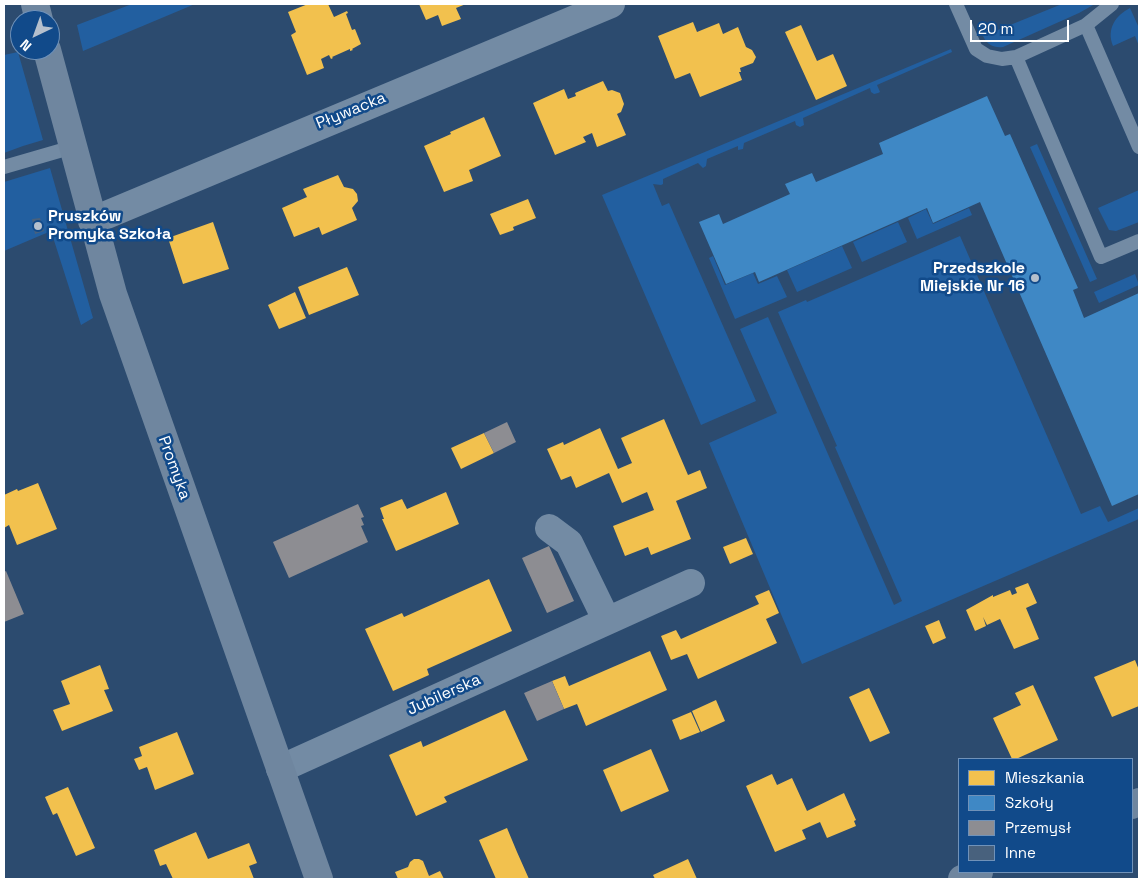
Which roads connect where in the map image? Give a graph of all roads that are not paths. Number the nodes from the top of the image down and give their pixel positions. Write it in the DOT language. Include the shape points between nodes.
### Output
graph roads {
  1 [pos="611,4"];
  2 [pos="956,4"];
  3 [pos="1112,4"];
  4 [pos="1086,25"];
  5 [pos="1016,57"];
  6 [pos="50,60"];
  7 [pos="73,147"];
  8 [pos="1139,147"];
  9 [pos="4,167"];
  10 [pos="92,221"];
  11 [pos="1139,241"];
  12 [pos="549,528"];
  13 [pos="691,583"];
  14 [pos="607,621"];
  15 [pos="280,769"];
  16 [pos="977,873"];
  17 [pos="319,879"];
  18 [pos="962,879"];
  1 -- 10 [label="street, Pływacka"];
  2 -- 5 [label="lane" via="979,52 1002,59"];
  3 -- 4 [label="lane"];
  4 -- 5 [label="lane"];
  4 -- 8 [label="lane"];
  5 -- 11 [label="lane" via="1101,257"];
  6 -- 7 [label="street, Promyka"];
  7 -- 9 [label="lane"];
  7 -- 10 [label="street, Promyka"];
  10 -- 15 [label="street, Promyka" via="113,294"];
  12 -- 14 [label="street" via="569,543"];
  13 -- 14 [label="street, Jubilerska"];
  14 -- 15 [label="street, Jubilerska"];
  15 -- 17 [label="street, Promyka"];
  16 -- 18 [label="street"];
}
